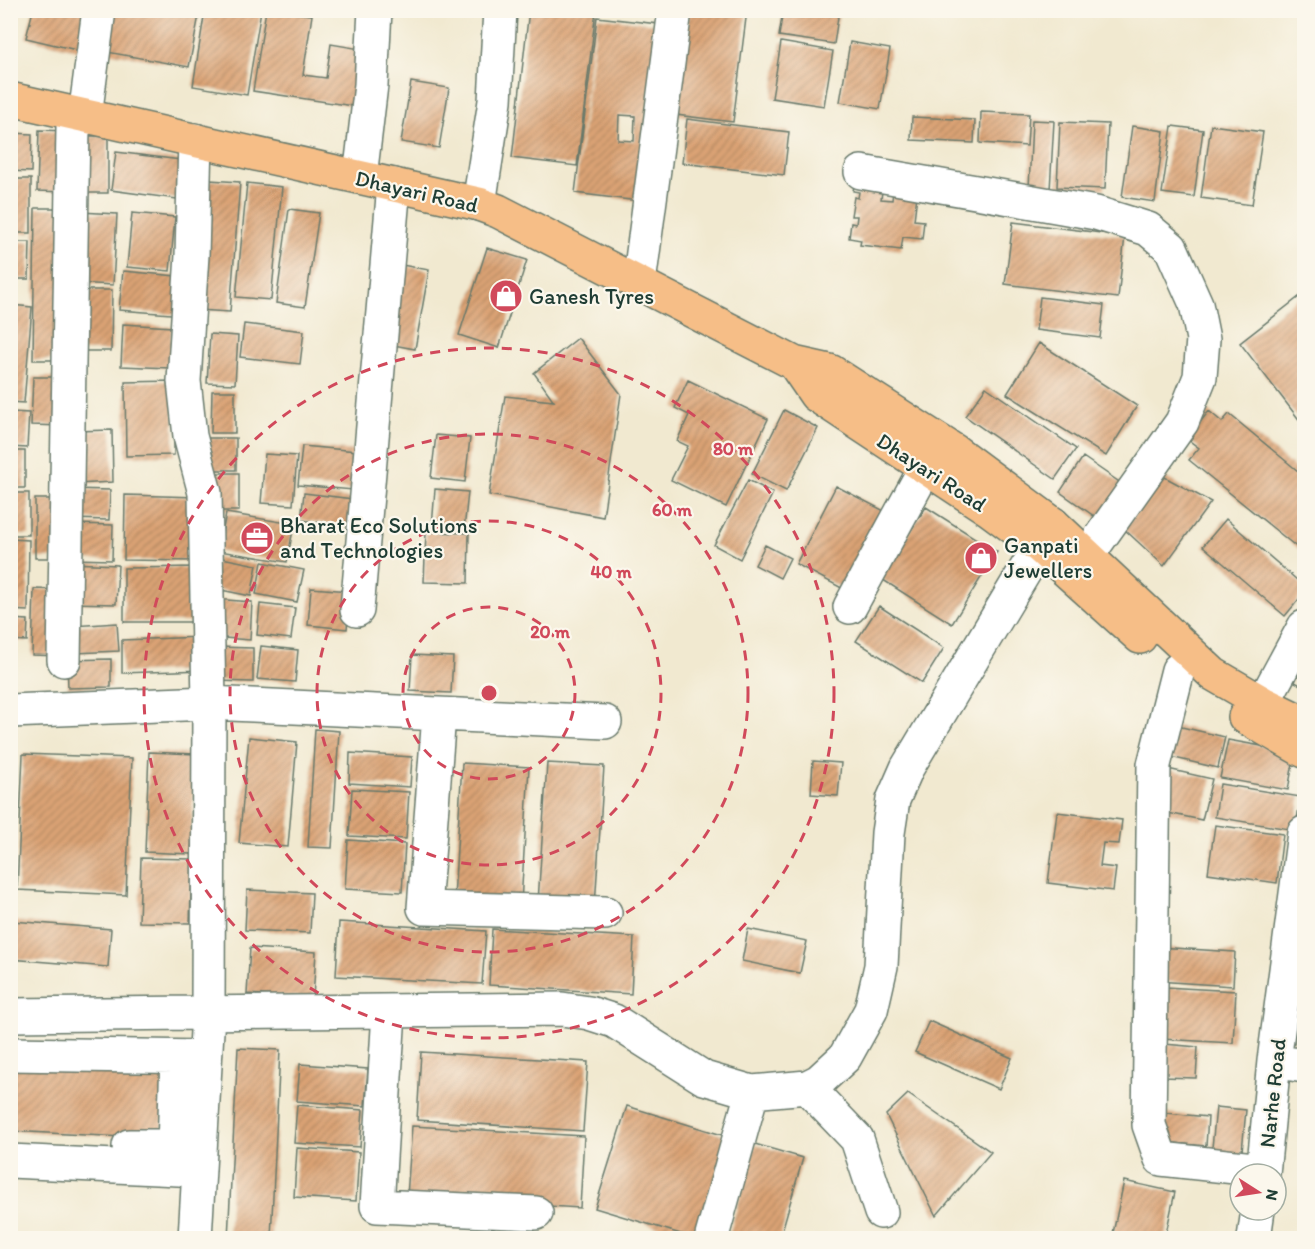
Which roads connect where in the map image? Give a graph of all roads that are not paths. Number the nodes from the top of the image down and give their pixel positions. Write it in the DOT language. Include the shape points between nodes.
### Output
graph roads {
  1 [pos="99,10"];
  2 [pos="375,10"];
  3 [pos="501,10"];
  4 [pos="675,10"];
  5 [pos="10,99"];
  6 [pos="85,116"];
  7 [pos="195,140"];
  8 [pos="861,172"];
  9 [pos="360,177"];
  10 [pos="394,185"];
  11 [pos="479,204"];
  12 [pos="639,283"];
  13 [pos="794,363"];
  14 [pos="926,467"];
  15 [pos="1047,536"];
  16 [pos="1087,556"];
  17 [pos="850,607"];
  18 [pos="357,610"];
  19 [pos="1305,627"];
  20 [pos="64,660"];
  21 [pos="1178,670"];
  22 [pos="209,703"];
  23 [pos="1263,704"];
  24 [pos="10,711"];
  25 [pos="439,715"];
  26 [pos="604,722"];
  27 [pos="1305,723"];
  28 [pos="1305,751"];
  29 [pos="1305,833"];
  30 [pos="605,913"];
  31 [pos="389,1012"];
  32 [pos="208,1014"];
  33 [pos="10,1015"];
  34 [pos="10,1054"];
  35 [pos="191,1057"];
  36 [pos="1289,1063"];
  37 [pos="807,1087"];
  38 [pos="752,1092"];
  39 [pos="119,1146"];
  40 [pos="10,1161"];
  41 [pos="1265,1162"];
  42 [pos="1228,1168"];
  43 [pos="199,1170"];
  44 [pos="881,1212"];
  45 [pos="536,1213"];
  46 [pos="1256,1222"];
  47 [pos="712,1236"];
  48 [pos="195,1239"];
  49 [pos="1254,1239"];
  1 -- 6 [label="street"];
  2 -- 9 [label="street"];
  3 -- 11 [label="street" via="495,101"];
  4 -- 12 [label="street"];
  5 -- 6 [label="main road, Dhayari Road"];
  6 -- 7 [label="main road, Dhayari Road"];
  6 -- 20 [label="street" via="73,127"];
  7 -- 9 [label="main road, Dhayari Road"];
  7 -- 22 [label="street" via="184,381 190,436 205,492"];
  8 -- 16 [label="street" via="1096,213 1148,229 1171,248 1196,304 1203,339 1200,377 1182,422"];
  9 -- 10 [label="main road, Dhayari Road"];
  10 -- 11 [label="main road, Dhayari Road"];
  10 -- 18 [label="street"];
  11 -- 12 [label="main road, Dhayari Road"];
  12 -- 13 [label="main road, Dhayari Road"];
  13 -- 14 [label="main road, Dhayari Road" via="816,395"];
  13 -- 15 [label="main road, Dhayari Road" via="830,371 956,452"];
  14 -- 15 [label="main road, Dhayari Road" via="990,510"];
  14 -- 17 [label="street"];
  15 -- 16 [label="main road, Dhayari Road"];
  15 -- 21 [label="main road, Dhayari Road"];
  15 -- 37 [label="street" via="907,768 893,800 881,966 871,1010 845,1057"];
  16 -- 23 [label="main road, Dhayari Road" via="1213,674"];
  19 -- 23 [label="street"];
  21 -- 28 [label="main road, Dhayari Road" via="1221,703"];
  21 -- 42 [label="street" via="1154,765 1149,1125 1161,1159"];
  22 -- 24 [label="street"];
  22 -- 25 [label="street"];
  22 -- 32 [label="street"];
  23 -- 27 [label="main road, Dhayari Road"];
  25 -- 26 [label="street"];
  25 -- 30 [label="street" via="424,908"];
  29 -- 36 [label="street, Narhe Road"];
  31 -- 32 [label="street"];
  31 -- 38 [label="street" via="589,1012 614,1021 704,1078"];
  31 -- 45 [label="street" via="377,1206"];
  32 -- 33 [label="street"];
  32 -- 35 [label="street"];
  34 -- 35 [label="street"];
  35 -- 39 [label="street" via="174,1146"];
  35 -- 43 [label="street"];
  36 -- 41 [label="street, Narhe Road"];
  37 -- 38 [label="street"];
  37 -- 44 [label="street" via="857,1139"];
  38 -- 47 [label="street"];
  40 -- 43 [label="street"];
  43 -- 48 [label="street"];
  46 -- 49 [label="street"];
}
